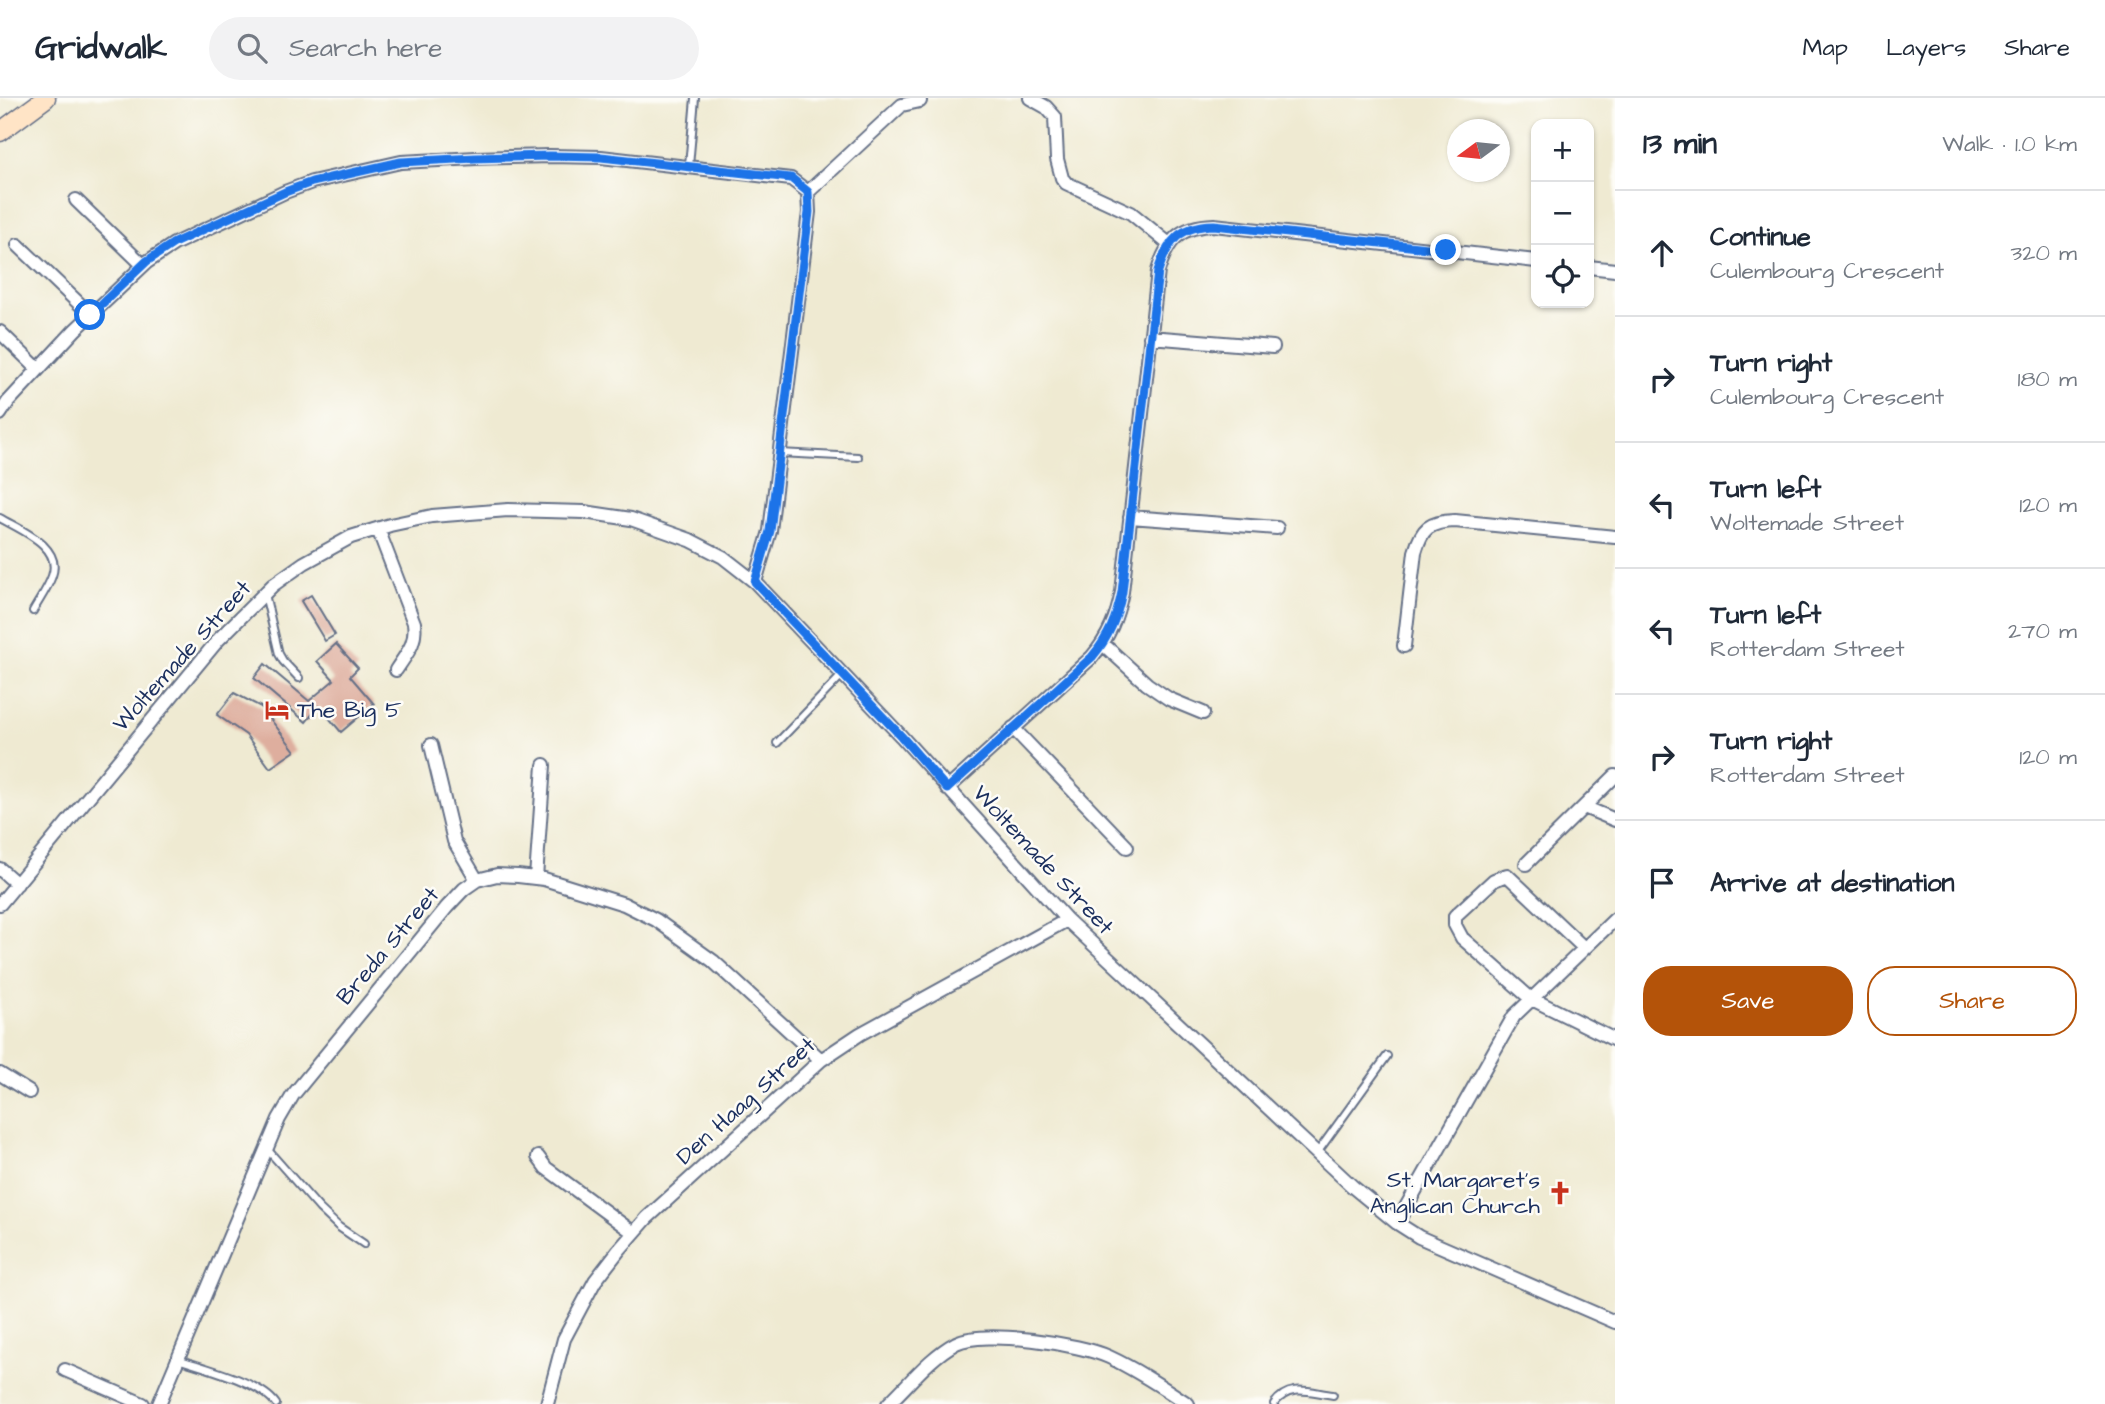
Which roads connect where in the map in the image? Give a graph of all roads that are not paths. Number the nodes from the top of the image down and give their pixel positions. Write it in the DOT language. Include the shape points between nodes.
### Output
graph roads {
  1 [pos="46,98"];
  2 [pos="695,98"];
  3 [pos="1030,98"];
  4 [pos="920,101"];
  5 [pos="0,131"];
  6 [pos="689,166"];
  7 [pos="808,192"];
  8 [pos="76,200"];
  9 [pos="18,244"];
  10 [pos="1169,244"];
  11 [pos="1531,260"];
  12 [pos="143,265"];
  13 [pos="1594,268"];
  14 [pos="1615,270"];
  15 [pos="90,315"];
  16 [pos="0,332"];
  17 [pos="1150,337"];
  18 [pos="1273,347"];
  19 [pos="38,369"];
  20 [pos="0,413"];
  21 [pos="779,453"];
  22 [pos="858,457"];
  23 [pos="1130,517"];
  24 [pos="0,518"];
  25 [pos="1277,528"];
  26 [pos="378,529"];
  27 [pos="1615,537"];
  28 [pos="755,582"];
  29 [pos="265,593"];
  30 [pos="33,611"];
  31 [pos="1103,644"];
  32 [pos="1404,646"];
  33 [pos="396,670"];
  34 [pos="843,674"];
  35 [pos="299,678"];
  36 [pos="1203,713"];
  37 [pos="1013,728"];
  38 [pos="777,743"];
  39 [pos="431,745"];
  40 [pos="544,765"];
  41 [pos="1615,776"];
  42 [pos="947,789"];
  43 [pos="1584,807"];
  44 [pos="1615,820"];
  45 [pos="1127,847"];
  46 [pos="1526,864"];
  47 [pos="0,869"];
  48 [pos="536,878"];
  49 [pos="477,880"];
  50 [pos="17,884"];
  51 [pos="0,904"];
  52 [pos="1615,919"];
  53 [pos="1067,920"];
  54 [pos="1584,948"];
  55 [pos="1530,998"];
  56 [pos="1615,1040"];
  57 [pos="1387,1056"];
  58 [pos="821,1060"];
  59 [pos="0,1074"];
  60 [pos="29,1092"];
  61 [pos="267,1149"];
  62 [pos="1317,1153"];
  63 [pos="538,1157"];
  64 [pos="1396,1223"];
  65 [pos="634,1233"];
  66 [pos="364,1244"];
  67 [pos="1615,1322"];
  68 [pos="178,1359"];
  69 [pos="65,1370"];
  70 [pos="1333,1395"];
  71 [pos="143,1404"];
  72 [pos="159,1404"];
  73 [pos="276,1404"];
  74 [pos="547,1404"];
  75 [pos="888,1404"];
  76 [pos="1188,1404"];
  77 [pos="1273,1404"];
  1 -- 5 [label="main road"];
  2 -- 6 [label="lane"];
  3 -- 10 [label="street" via="1055,117 1057,159 1066,183 1131,213"];
  4 -- 7 [label="street" via="902,105"];
  6 -- 7 [label="street" via="791,178"];
  6 -- 12 [label="street" via="550,156 401,162 285,192 174,243"];
  7 -- 21 [label="street"];
  8 -- 12 [label="street"];
  9 -- 15 [label="street"];
  10 -- 11 [label="street" via="1187,229 1214,225"];
  10 -- 17 [label="street" via="1158,271"];
  12 -- 15 [label="street"];
  13 -- 14 [label="street"];
  15 -- 19 [label="street"];
  16 -- 19 [label="street"];
  17 -- 18 [label="street"];
  17 -- 23 [label="street"];
  19 -- 20 [label="street"];
  21 -- 22 [label="lane"];
  21 -- 28 [label="street" via="770,531"];
  23 -- 25 [label="street"];
  23 -- 31 [label="street" via="1122,592"];
  24 -- 30 [label="lane" via="50,552 52,576"];
  26 -- 28 [label="street, Woltemade Street" via="432,516 508,510 584,512 631,520 690,540 723,557"];
  26 -- 29 [label="street, Woltemade Street" via="351,537 304,563"];
  26 -- 33 [label="street" via="415,622 416,636"];
  27 -- 32 [label="street" via="1455,521 1429,526 1415,552"];
  28 -- 34 [label="street, Woltemade Street"];
  29 -- 35 [label="lane" via="279,654"];
  29 -- 50 [label="street, Woltemade Street" via="193,668"];
  31 -- 36 [label="street" via="1147,684"];
  31 -- 37 [label="street"];
  34 -- 38 [label="lane"];
  34 -- 42 [label="street, Woltemade Street"];
  37 -- 42 [label="street"];
  37 -- 45 [label="street"];
  39 -- 49 [label="street" via="454,841"];
  40 -- 48 [label="street"];
  41 -- 43 [label="street"];
  42 -- 53 [label="street, Woltemade Street"];
  43 -- 44 [label="street"];
  43 -- 46 [label="street"];
  47 -- 50 [label="street"];
  48 -- 49 [label="street"];
  48 -- 58 [label="street" via="624,904 656,920 713,961"];
  49 -- 61 [label="street, Breda Street" via="447,907 293,1095"];
  50 -- 51 [label="street, Woltemade Street"];
  52 -- 54 [label="street"];
  53 -- 58 [label="street, Den Haag Street"];
  53 -- 62 [label="street, Woltemade Street"];
  54 -- 55 [label="street"];
  54 -- 55 [label="street" via="1507,875 1494,880 1457,912 1455,925 1462,938"];
  55 -- 56 [label="street"];
  55 -- 64 [label="street" via="1508,1025"];
  57 -- 62 [label="lane"];
  58 -- 65 [label="street, Den Haag Street"];
  59 -- 60 [label="street"];
  61 -- 66 [label="lane" via="318,1208"];
  61 -- 68 [label="street, Breda Street"];
  62 -- 64 [label="street, Woltemade Street"];
  63 -- 65 [label="street" via="546,1168"];
  64 -- 67 [label="street, Woltemade Street"];
  65 -- 74 [label="street, Den Haag Street" via="595,1281 581,1307 565,1339"];
  68 -- 72 [label="street, Breda Street"];
  68 -- 73 [label="lane" via="254,1386"];
  69 -- 71 [label="street"];
  70 -- 77 [label="lane" via="1291,1391"];
  75 -- 76 [label="street" via="955,1344 968,1338 996,1337 1083,1348 1107,1356"];
}
